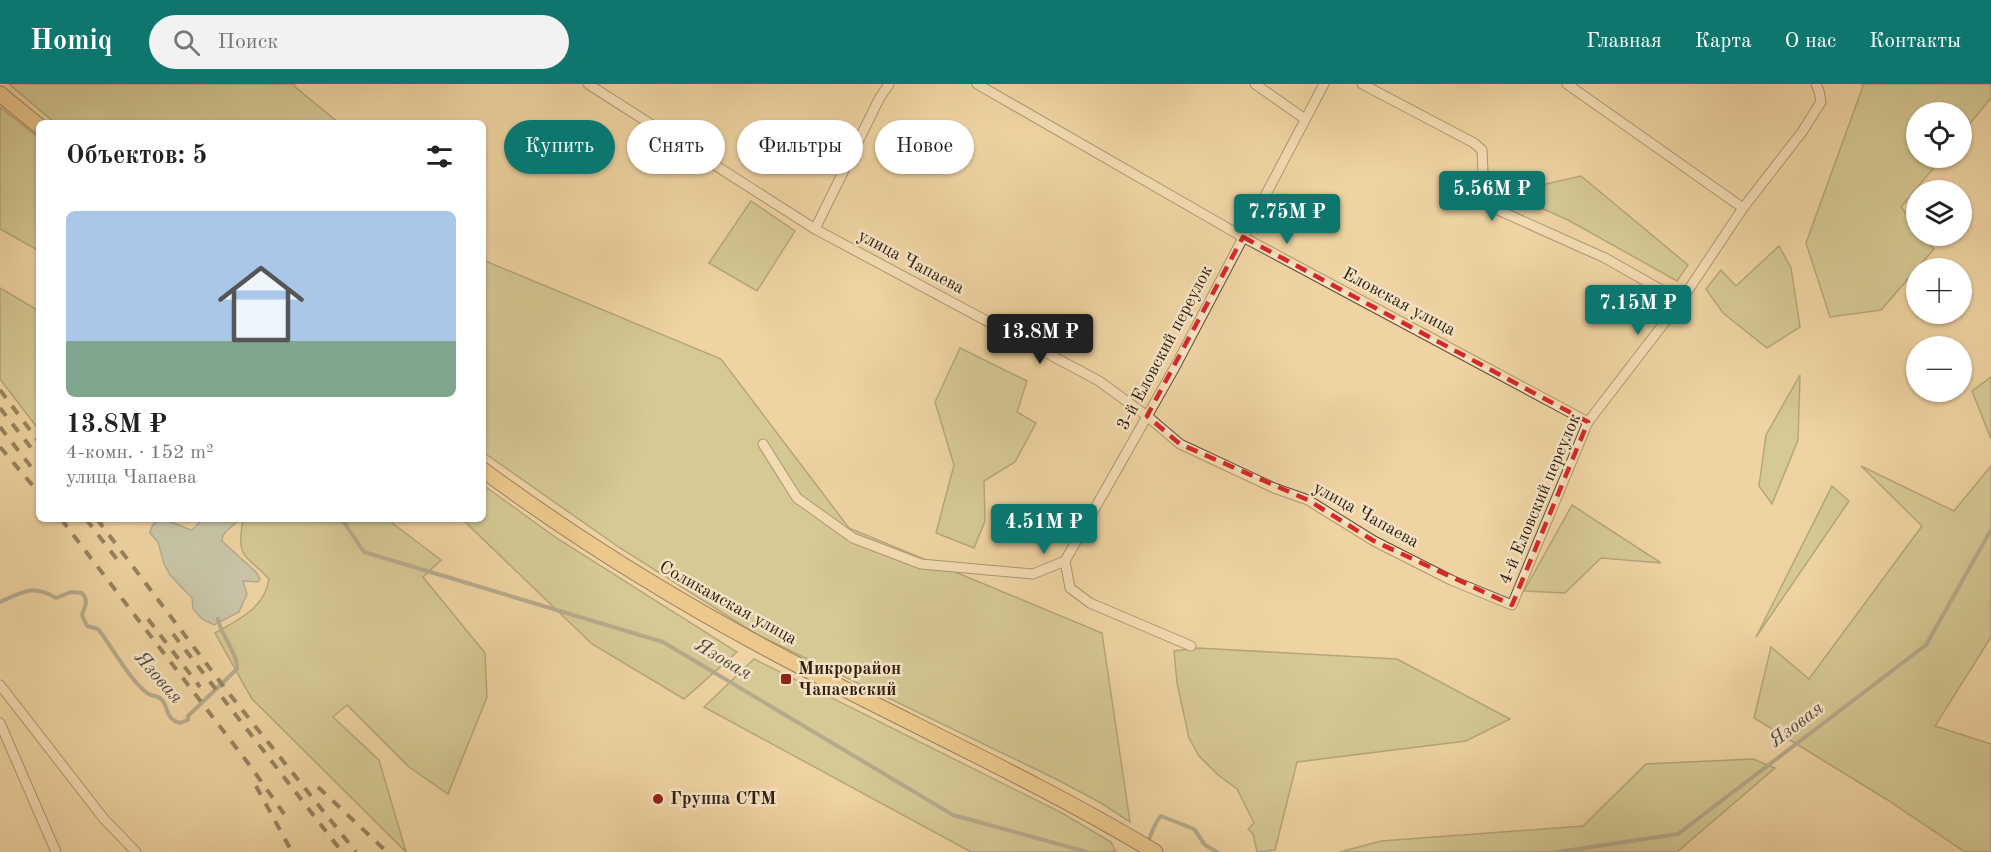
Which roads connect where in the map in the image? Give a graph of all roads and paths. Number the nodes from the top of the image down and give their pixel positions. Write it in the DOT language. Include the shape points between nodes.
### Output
graph roads {
  1 [pos="588,84"];
  2 [pos="889,84"];
  3 [pos="977,84"];
  4 [pos="1255,84"];
  5 [pos="1324,84"];
  6 [pos="1362,84"];
  7 [pos="1567,84"];
  8 [pos="1816,84"];
  9 [pos="0,94"];
  10 [pos="1305,119"];
  11 [pos="36,124"];
  12 [pos="1743,208"];
  13 [pos="815,229"];
  14 [pos="1243,237"];
  15 [pos="1681,301"];
  16 [pos="1147,416"];
  17 [pos="1588,422"];
  18 [pos="763,444"];
  19 [pos="486,472"];
  20 [pos="1065,561"];
  21 [pos="1512,605"];
  22 [pos="1191,646"];
  23 [pos="0,685"];
  24 [pos="0,723"];
  25 [pos="56,852"];
  26 [pos="135,852"];
  27 [pos="1155,852"];
  1 -- 13 [label="street, улица Чапаева"];
  2 -- 13 [label="street"];
  3 -- 14 [label="street, Еловская улица"];
  4 -- 10 [label="street"];
  5 -- 10 [label="street, 3-й Еловский переулок"];
  6 -- 15 [label="street" via="1482,150 1484,195 1498,210 1605,258"];
  7 -- 12 [label="street"];
  8 -- 12 [label="street, 4-й Еловский переулок" via="1821,102"];
  9 -- 11 [label="main road"];
  10 -- 14 [label="street, 3-й Еловский переулок"];
  12 -- 15 [label="street, 4-й Еловский переулок"];
  13 -- 16 [label="street, улица Чапаева" via="1099,381"];
  14 -- 16 [label="street, 3-й Еловский переулок"];
  14 -- 17 [label="street, Еловская улица"];
  15 -- 17 [label="street, 4-й Еловский переулок"];
  16 -- 20 [label="street, 3-й Еловский переулок"];
  16 -- 21 [label="street, улица Чапаева" via="1180,444 1308,500 1374,541"];
  17 -- 21 [label="street, 4-й Еловский переулок"];
  18 -- 20 [label="street" via="797,498 853,538 921,564 1033,574"];
  19 -- 27 [label="main road, Соликамская улица" via="623,566 760,645 1050,792"];
  20 -- 22 [label="street" via="1070,588 1090,603"];
  23 -- 26 [label="street" via="104,819"];
  24 -- 25 [label="street"];
}
